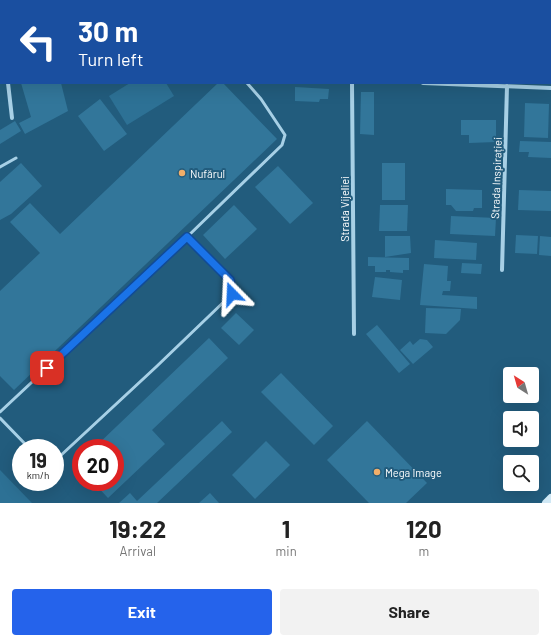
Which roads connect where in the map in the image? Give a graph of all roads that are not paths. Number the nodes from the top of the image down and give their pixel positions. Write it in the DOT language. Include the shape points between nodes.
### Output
graph roads {
  1 [pos="8,84"];
  2 [pos="248,84"];
  3 [pos="352,84"];
  4 [pos="451,84"];
  5 [pos="507,86"];
  6 [pos="551,88"];
  7 [pos="12,118"];
  8 [pos="16,158"];
  9 [pos="0,167"];
  10 [pos="187,237"];
  11 [pos="502,270"];
  12 [pos="354,334"];
  13 [pos="0,412"];
  14 [pos="0,418"];
  15 [pos="20,439"];
  16 [pos="64,452"];
  17 [pos="551,498"];
  18 [pos="546,503"];
  1 -- 7 [label="street"];
  2 -- 10 [label="lane" via="285,134 282,145"];
  3 -- 12 [label="street, Strada Vijeliei"];
  4 -- 5 [label="street"];
  5 -- 6 [label="street"];
  5 -- 11 [label="street, Strada Inspirației"];
  8 -- 9 [label="lane"];
  10 -- 13 [label="lane"];
  10 -- 16 [label="lane" via="230,280 232,294"];
  14 -- 15 [label="lane"];
  17 -- 18 [label="street"];
}
